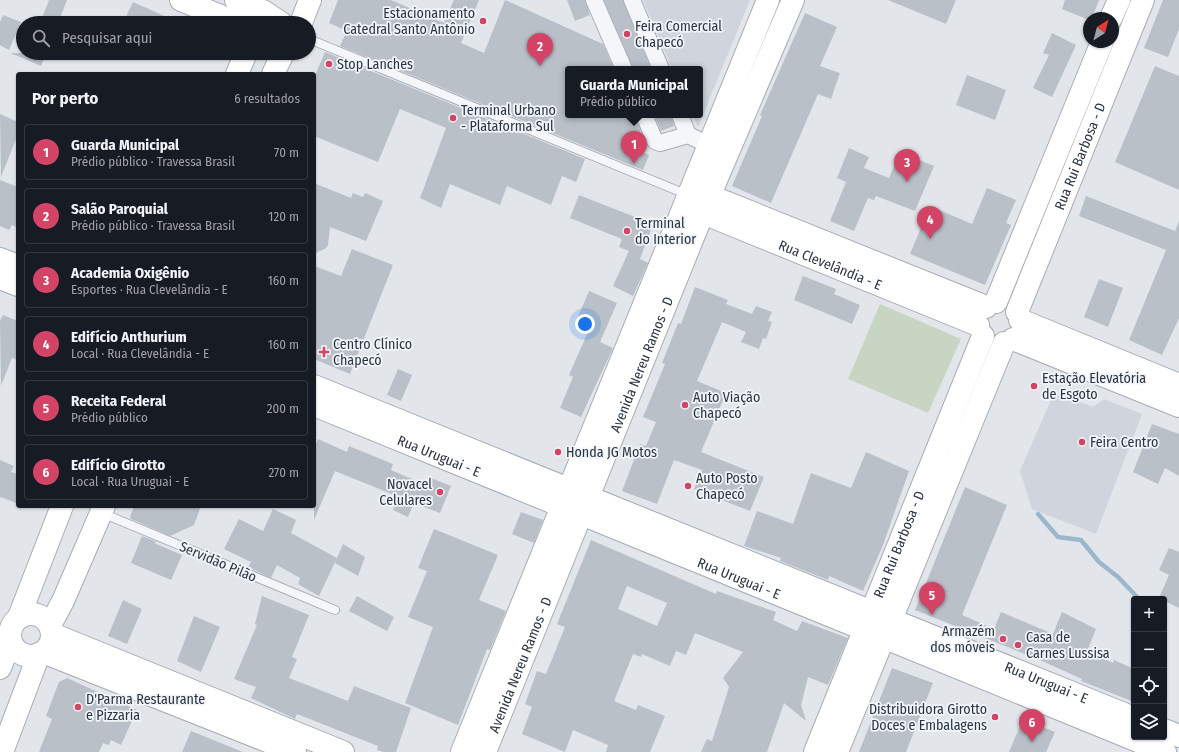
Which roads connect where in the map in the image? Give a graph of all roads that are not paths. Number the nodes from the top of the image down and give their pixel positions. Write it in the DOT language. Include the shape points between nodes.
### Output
graph roads {
  1 [pos="181,0"];
  2 [pos="236,0"];
  3 [pos="310,0"];
  4 [pos="594,0"];
  5 [pos="632,0"];
  6 [pos="768,0"];
  7 [pos="793,0"];
  8 [pos="1119,0"];
  9 [pos="1143,0"];
  10 [pos="263,11"];
  11 [pos="1114,12"];
  12 [pos="221,16"];
  13 [pos="304,16"];
  14 [pos="316,42"];
  15 [pos="1099,48"];
  16 [pos="243,60"];
  17 [pos="280,60"];
  18 [pos="623,66"];
  19 [pos="660,66"];
  20 [pos="238,72"];
  21 [pos="274,72"];
  22 [pos="645,118"];
  23 [pos="681,118"];
  24 [pos="688,135"];
  25 [pos="709,145"];
  26 [pos="689,195"];
  27 [pos="707,204"];
  28 [pos="0,259"];
  29 [pos="16,265"];
  30 [pos="0,278"];
  31 [pos="16,284"];
  32 [pos="985,317"];
  33 [pos="1013,329"];
  34 [pos="1132,376"];
  35 [pos="1179,385"];
  36 [pos="316,387"];
  37 [pos="316,406"];
  38 [pos="1179,406"];
  39 [pos="942,466"];
  40 [pos="565,498"];
  41 [pos="586,506"];
  42 [pos="61,508"];
  43 [pos="103,510"];
  44 [pos="335,610"];
  45 [pos="877,624"];
  46 [pos="9,627"];
  47 [pos="46,642"];
  48 [pos="505,646"];
  49 [pos="526,654"];
  50 [pos="0,668"];
  51 [pos="1028,686"];
  52 [pos="1131,717"];
  53 [pos="1172,738"];
  54 [pos="2,752"];
  55 [pos="295,752"];
  56 [pos="343,752"];
  57 [pos="462,752"];
  58 [pos="485,752"];
  59 [pos="814,752"];
  60 [pos="837,752"];
  1 -- 12 [label="street"];
  2 -- 10 [label="street"];
  3 -- 13 [label="street"];
  4 -- 18 [label="street"];
  5 -- 19 [label="street"];
  6 -- 25 [label="street, Avenida Nereu Ramos - D"];
  7 -- 27 [label="street, Avenida Nereu Ramos - D"];
  8 -- 11 [label="street"];
  9 -- 33 [label="street, Rua Rui Barbosa - D"];
  14 -- 26 [label="lane, Rua Clevelândia - E"];
  15 -- 32 [label="street, Rua Rui Barbosa - D"];
  16 -- 20 [label="street"];
  17 -- 21 [label="street"];
  22 -- 24 [label="street" via="655,141 660,143"];
  23 -- 24 [label="street"];
  24 -- 25 [label="street"];
  25 -- 26 [label="street, Avenida Nereu Ramos - D"];
  26 -- 27 [label="street, Rua Clevelândia - E"];
  26 -- 40 [label="street, Avenida Nereu Ramos - D"];
  27 -- 32 [label="street, Rua Clevelândia - E"];
  27 -- 41 [label="street, Avenida Nereu Ramos - D"];
  28 -- 29 [label="street"];
  30 -- 31 [label="street"];
  32 -- 33 [label="street" via="991,342"];
  32 -- 33 [label="street" via="1006,303"];
  32 -- 39 [label="street, Rua Rui Barbosa - D"];
  33 -- 34 [label="street"];
  33 -- 39 [label="street, Rua Rui Barbosa - D"];
  34 -- 35 [label="street"];
  34 -- 38 [label="street"];
  36 -- 40 [label="street, Rua Uruguai - E"];
  37 -- 40 [label="street, Rua Uruguai - E"];
  39 -- 45 [label="street, Rua Rui Barbosa - D"];
  40 -- 41 [label="street, Rua Uruguai - E"];
  40 -- 48 [label="street, Avenida Nereu Ramos - D"];
  41 -- 45 [label="street, Rua Uruguai - E"];
  41 -- 49 [label="street, Avenida Nereu Ramos - D"];
  42 -- 46 [label="street"];
  43 -- 44 [label="lane, Servidão Pilão"];
  43 -- 47 [label="street"];
  45 -- 51 [label="street, Rua Uruguai - E"];
  45 -- 59 [label="street, Rua Rui Barbosa - D"];
  45 -- 60 [label="street, Rua Rui Barbosa - D"];
  46 -- 47 [label="street" via="19,652 25,655"];
  46 -- 47 [label="street" via="33,614 41,616"];
  46 -- 50 [label="street"];
  47 -- 54 [label="street"];
  47 -- 55 [label="street"];
  47 -- 56 [label="street"];
  48 -- 49 [label="street"];
  48 -- 57 [label="street, Avenida Nereu Ramos - D"];
  49 -- 58 [label="street, Avenida Nereu Ramos - D"];
  51 -- 52 [label="street, Rua Uruguai - E"];
  51 -- 53 [label="street, Rua Uruguai - E"];
}
